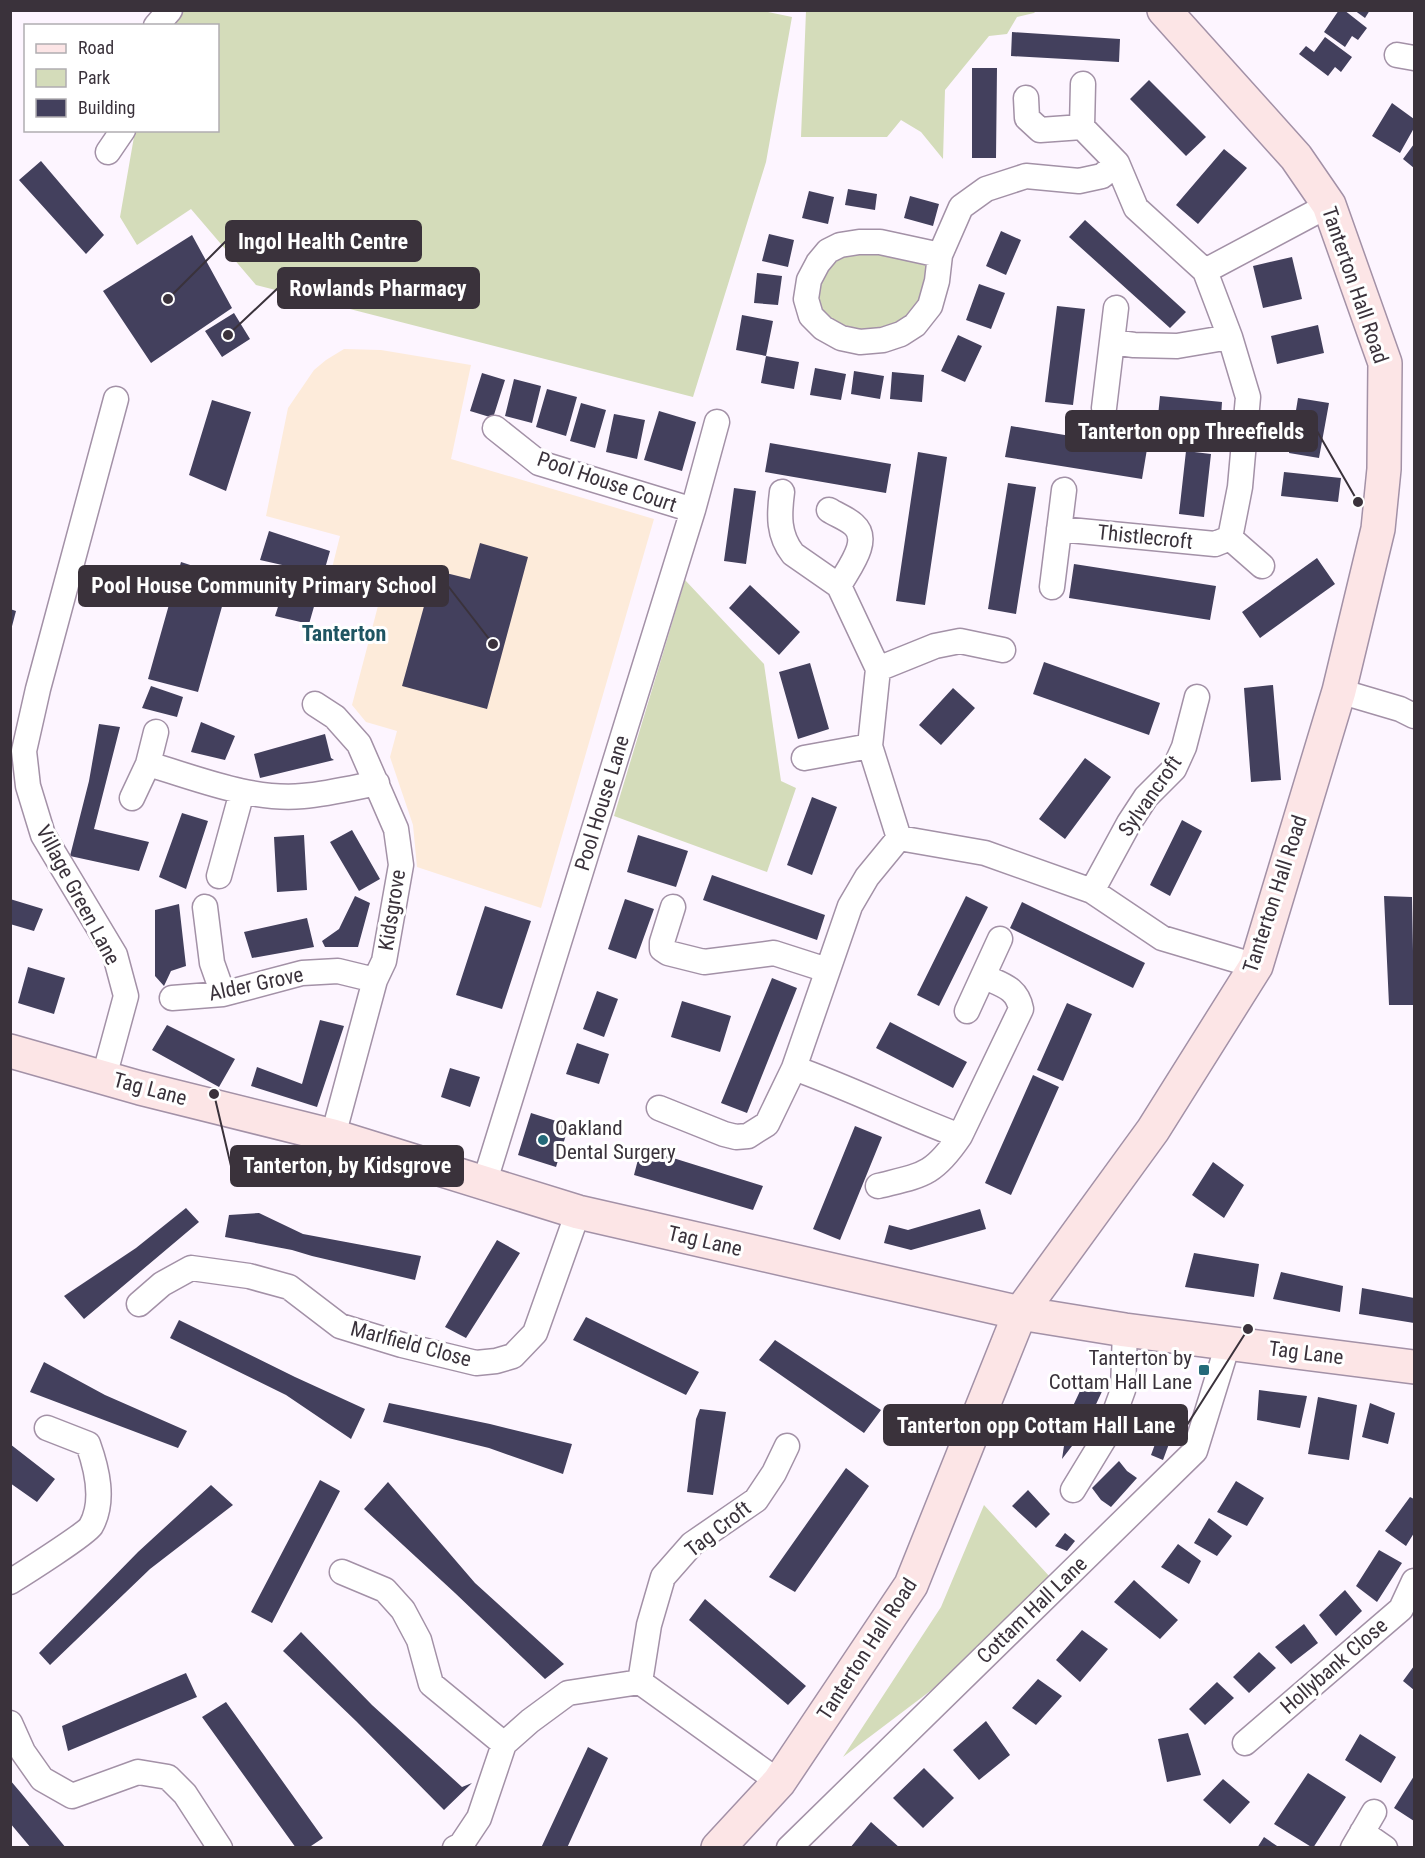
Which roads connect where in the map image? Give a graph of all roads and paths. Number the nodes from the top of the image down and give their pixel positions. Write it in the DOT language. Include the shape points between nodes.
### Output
graph roads {
  1 [pos="170,10"];
  2 [pos="1164,10"];
  3 [pos="158,24"];
  4 [pos="1083,84"];
  5 [pos="1026,98"];
  6 [pos="1082,127"];
  7 [pos="122,132"];
  8 [pos="108,152"];
  9 [pos="1117,163"];
  10 [pos="1329,205"];
  11 [pos="940,255"];
  12 [pos="1205,271"];
  13 [pos="1116,308"];
  14 [pos="1230,337"];
  15 [pos="1112,342"];
  16 [pos="116,399"];
  17 [pos="1104,408"];
  18 [pos="717,422"];
  19 [pos="495,428"];
  20 [pos="1064,490"];
  21 [pos="782,492"];
  22 [pos="693,510"];
  23 [pos="829,510"];
  24 [pos="1059,529"];
  25 [pos="1230,538"];
  26 [pos="1262,566"];
  27 [pos="839,586"];
  28 [pos="1052,586"];
  29 [pos="1003,650"];
  30 [pos="878,669"];
  31 [pos="1339,691"];
  32 [pos="1197,697"];
  33 [pos="315,704"];
  34 [pos="1414,716"];
  35 [pos="156,732"];
  36 [pos="870,746"];
  37 [pos="804,758"];
  38 [pos="148,764"];
  39 [pos="377,783"];
  40 [pos="242,792"];
  41 [pos="132,798"];
  42 [pos="899,838"];
  43 [pos="219,876"];
  44 [pos="1092,891"];
  45 [pos="673,906"];
  46 [pos="205,907"];
  47 [pos="1000,939"];
  48 [pos="1256,966"];
  49 [pos="827,970"];
  50 [pos="983,976"];
  51 [pos="375,980"];
  52 [pos="223,994"];
  53 [pos="172,998"];
  54 [pos="967,1011"];
  55 [pos="10,1051"];
  56 [pos="794,1068"];
  57 [pos="104,1077"];
  58 [pos="659,1108"];
  59 [pos="333,1136"];
  60 [pos="960,1136"];
  61 [pos="484,1184"];
  62 [pos="878,1186"];
  63 [pos="578,1212"];
  64 [pos="139,1305"];
  65 [pos="1020,1313"];
  66 [pos="1125,1330"];
  67 [pos="1228,1344"];
  68 [pos="1414,1366"];
  69 [pos="47,1428"];
  70 [pos="788,1446"];
  71 [pos="1073,1490"];
  72 [pos="342,1572"];
  73 [pos="1414,1581"];
  74 [pos="10,1582"];
  75 [pos="640,1682"];
  76 [pos="10,1723"];
  77 [pos="1245,1743"];
  78 [pos="504,1744"];
  79 [pos="779,1782"];
  80 [pos="1363,1831"];
  81 [pos="220,1848"];
  82 [pos="455,1848"];
  83 [pos="718,1848"];
  84 [pos="789,1848"];
  85 [pos="1385,1848"];
  1 -- 3 [label="street"];
  2 -- 10 [label="street, Tanterton Hall Road" via="1296,158"];
  4 -- 6 [label="street"];
  5 -- 6 [label="street" via="1027,118 1040,130"];
  6 -- 9 [label="street"];
  7 -- 8 [label="street"];
  9 -- 11 [label="street" via="1102,176 1079,181 1026,176 986,189 961,207"];
  9 -- 12 [label="street" via="1136,208"];
  10 -- 12 [label="street"];
  10 -- 31 [label="street, Tanterton Hall Road" via="1385,363 1384,469 1378,529"];
  11 -- 11 [label="street" via="930,306 915,325 901,334 860,342 840,338 811,316 806,299 809,280 828,251 840,245 880,242"];
  12 -- 14 [label="street"];
  13 -- 15 [label="street"];
  14 -- 15 [label="street" via="1177,346"];
  14 -- 25 [label="street" via="1248,396 1240,487"];
  15 -- 17 [label="street"];
  16 -- 57 [label="street, Village Green Lane" via="24,751 28,786 43,835 115,955 126,996"];
  18 -- 22 [label="street, Pool House Lane"];
  19 -- 22 [label="street, Pool House Court" via="539,463"];
  20 -- 24 [label="street"];
  21 -- 27 [label="street" via="779,519 788,547"];
  22 -- 61 [label="street, Pool House Lane"];
  23 -- 27 [label="street" via="855,525 860,535 861,546"];
  24 -- 25 [label="street, Thistlecroft" via="1215,544"];
  24 -- 28 [label="street"];
  25 -- 26 [label="street"];
  27 -- 30 [label="street"];
  29 -- 30 [label="street" via="960,641 935,646"];
  30 -- 36 [label="street"];
  31 -- 34 [label="street"];
  31 -- 48 [label="street, Tanterton Hall Road"];
  32 -- 44 [label="street, Sylvancroft" via="1174,769 1146,797"];
  33 -- 39 [label="street, Kidsgrove" via="335,717 358,742"];
  35 -- 38 [label="street"];
  36 -- 37 [label="street"];
  36 -- 42 [label="street"];
  38 -- 40 [label="street"];
  38 -- 41 [label="street"];
  39 -- 40 [label="street" via="302,796"];
  39 -- 51 [label="street, Kidsgrove" via="396,829 401,866 384,961"];
  40 -- 43 [label="street"];
  42 -- 44 [label="street" via="985,854"];
  42 -- 49 [label="street" via="867,877 850,906"];
  44 -- 48 [label="street" via="1162,938"];
  45 -- 49 [label="street" via="662,942 662,949 668,952 704,962 774,953"];
  46 -- 52 [label="street" via="212,963"];
  47 -- 50 [label="street"];
  48 -- 65 [label="street, Tanterton Hall Road" via="1153,1130"];
  49 -- 56 [label="street"];
  50 -- 54 [label="street"];
  50 -- 60 [label="street" via="1015,992 1021,1009"];
  51 -- 52 [label="street, Alder Grove" via="338,971 302,973"];
  51 -- 59 [label="street, Kidsgrove"];
  52 -- 53 [label="street, Alder Grove"];
  55 -- 57 [label="street, Tag Lane"];
  56 -- 58 [label="street" via="767,1124 748,1136 724,1134"];
  56 -- 60 [label="street"];
  57 -- 59 [label="street, Tag Lane"];
  59 -- 61 [label="street, Tag Lane"];
  60 -- 62 [label="street" via="945,1158 924,1174"];
  61 -- 63 [label="street, Tag Lane"];
  63 -- 64 [label="street, Marlfield Close" via="535,1334 513,1356 495,1361 476,1363 340,1326 289,1287 249,1276 191,1268 162,1284"];
  63 -- 65 [label="street, Tag Lane"];
  65 -- 66 [label="street, Tag Lane"];
  65 -- 79 [label="street, Tanterton Hall Road" via="911,1585"];
  66 -- 67 [label="street, Tag Lane"];
  66 -- 71 [label="street" via="1124,1390 1107,1434"];
  67 -- 68 [label="street, Tag Lane"];
  67 -- 84 [label="street, Cottam Hall Lane" via="1195,1451"];
  69 -- 74 [label="street" via="88,1444 96,1466 99,1499 90,1527"];
  70 -- 75 [label="street, Tag Croft" via="756,1500 692,1544 663,1577 649,1625"];
  72 -- 78 [label="street" via="385,1590 403,1610 419,1640 431,1684"];
  73 -- 77 [label="street, Hollybank Close" via="1401,1609"];
  75 -- 78 [label="street" via="568,1693"];
  75 -- 79 [label="street"];
  76 -- 81 [label="street" via="23,1752 42,1779 72,1796 138,1772 168,1777 185,1794"];
  78 -- 82 [label="street" via="479,1818"];
  79 -- 83 [label="street, Tanterton Hall Road"];
  80 -- 85 [label="street"];
}
